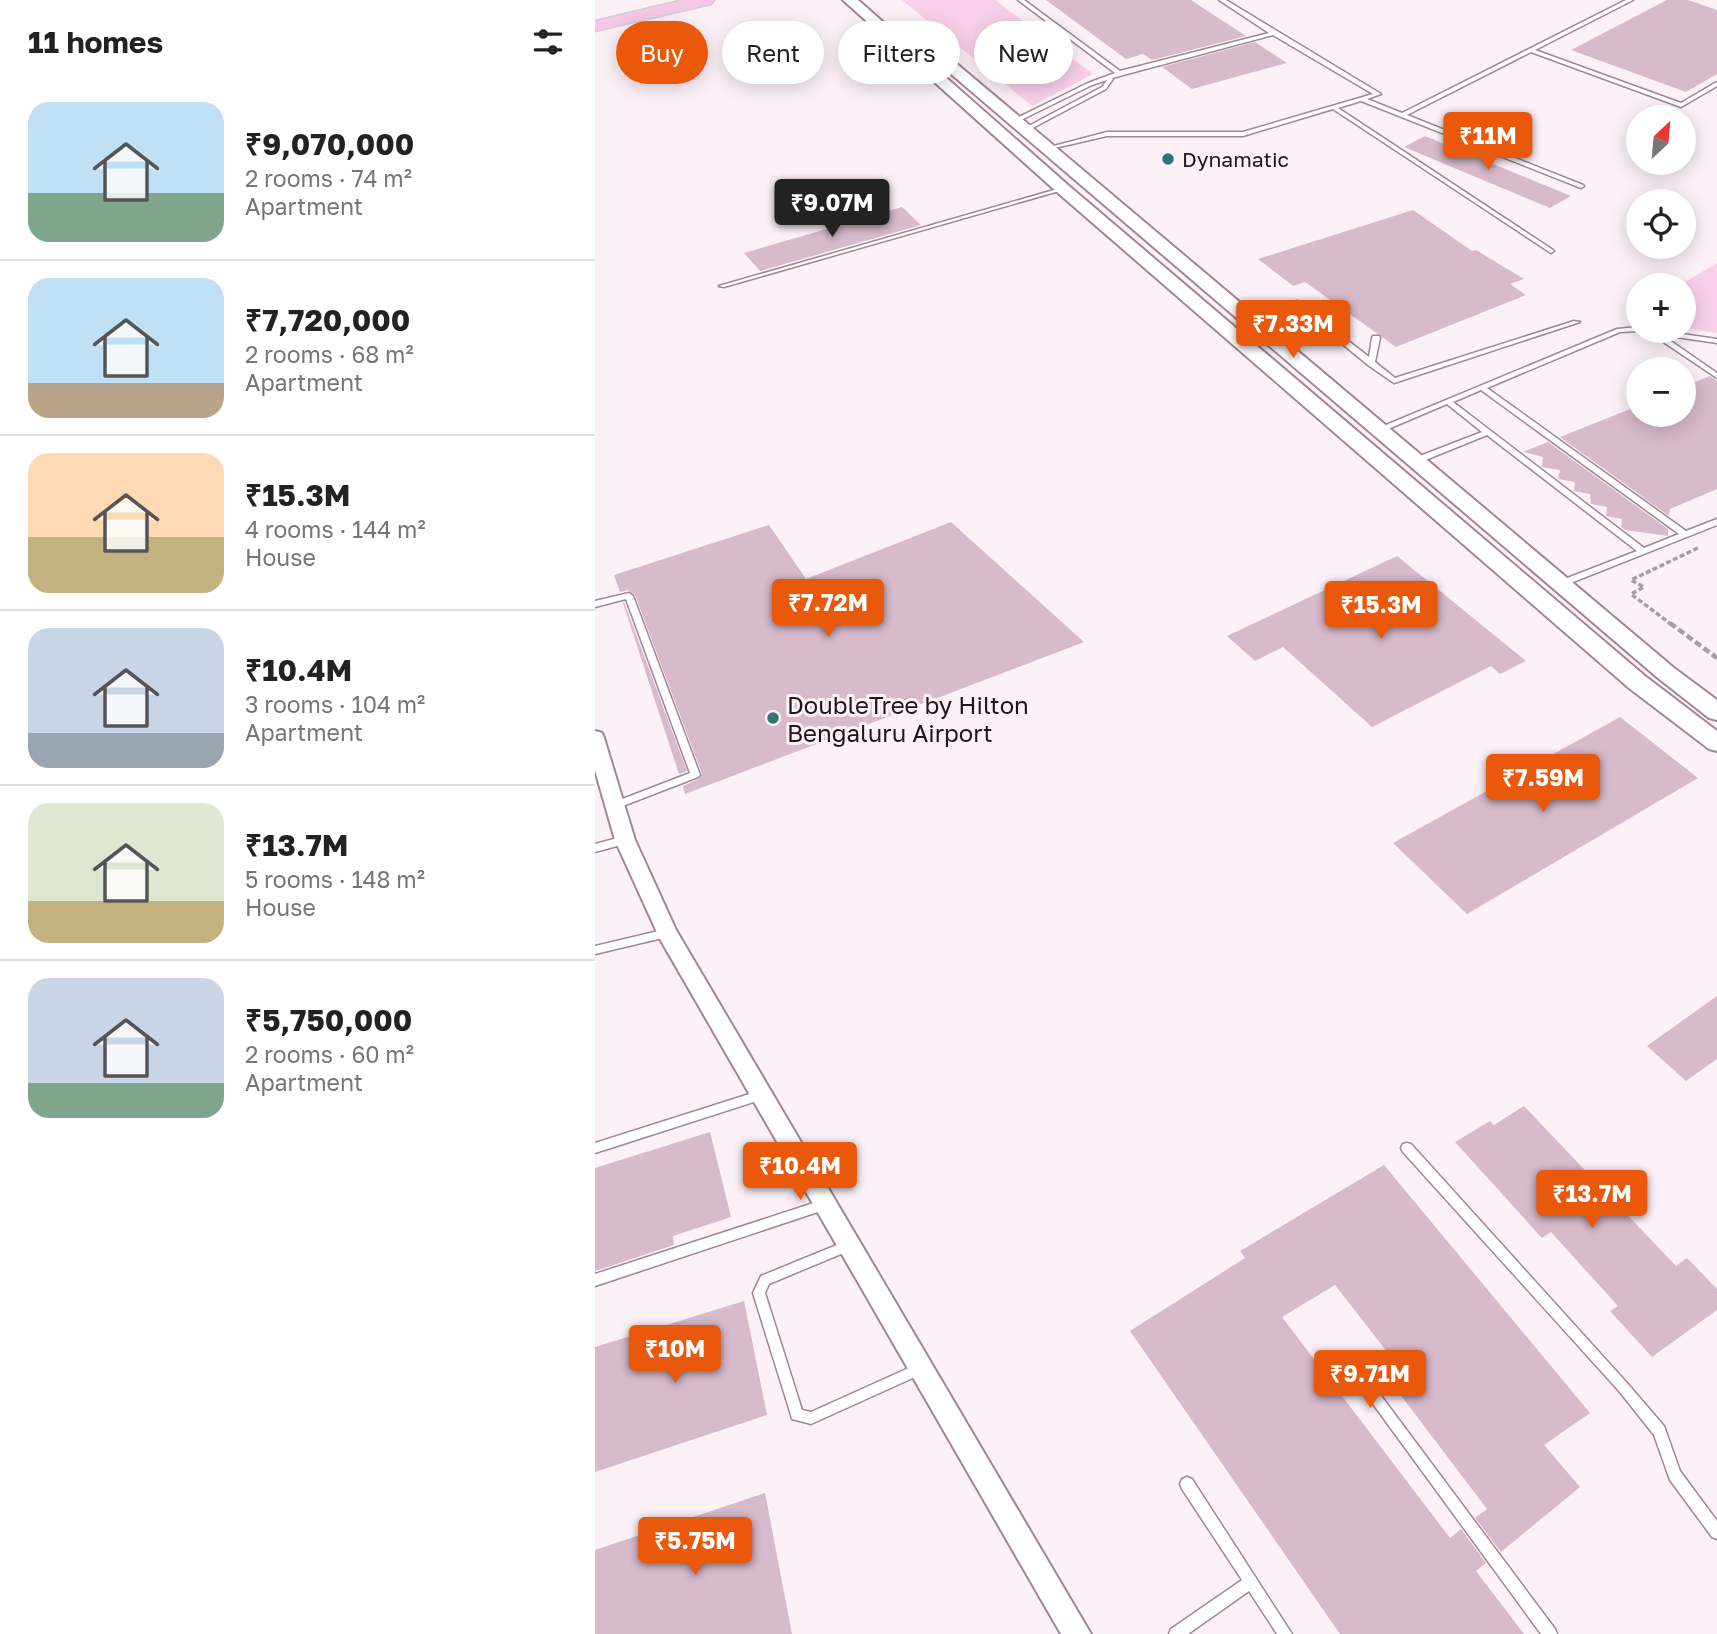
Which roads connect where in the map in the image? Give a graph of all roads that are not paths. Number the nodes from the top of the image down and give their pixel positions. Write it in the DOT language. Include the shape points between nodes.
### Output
graph roads {
  1 [pos="656,0"];
  2 [pos="705,0"];
  3 [pos="850,0"];
  4 [pos="873,0"];
  5 [pos="1021,0"];
  6 [pos="1222,0"];
  7 [pos="1630,0"];
  8 [pos="595,15"];
  9 [pos="595,26"];
  10 [pos="1274,33"];
  11 [pos="1530,50"];
  12 [pos="1119,74"];
  13 [pos="1110,79"];
  14 [pos="1717,84"];
  15 [pos="1361,99"];
  16 [pos="1333,107"];
  17 [pos="1402,115"];
  18 [pos="1020,126"];
  19 [pos="1048,149"];
  20 [pos="1581,186"];
  21 [pos="1063,189"];
  22 [pos="1551,251"];
  23 [pos="722,286"];
  24 [pos="1247,318"];
  25 [pos="1576,322"];
  26 [pos="1626,330"];
  27 [pos="1376,338"];
  28 [pos="1696,338"];
  29 [pos="1717,341"];
  30 [pos="1667,343"];
  31 [pos="1371,363"];
  32 [pos="1717,376"];
  33 [pos="1481,387"];
  34 [pos="1447,401"];
  35 [pos="1378,430"];
  36 [pos="1488,432"];
  37 [pos="1415,461"];
  38 [pos="1717,522"];
  39 [pos="1685,535"];
  40 [pos="1643,551"];
  41 [pos="1560,584"];
  42 [pos="595,604"];
  43 [pos="1717,712"];
  44 [pos="595,738"];
  45 [pos="1717,743"];
  46 [pos="615,805"];
  47 [pos="625,840"];
  48 [pos="595,848"];
  49 [pos="667,933"];
  50 [pos="595,950"];
  51 [pos="762,1095"];
  52 [pos="595,1148"];
  53 [pos="1406,1148"];
  54 [pos="827,1204"];
  55 [pos="851,1244"];
  56 [pos="595,1280"];
  57 [pos="922,1368"];
  58 [pos="1369,1389"];
  59 [pos="1187,1484"];
  60 [pos="1717,1532"];
  61 [pos="1251,1582"];
  62 [pos="1077,1634"];
  63 [pos="1176,1634"];
  64 [pos="1285,1634"];
  65 [pos="1550,1634"];
  1 -- 8 [label="main road"];
  2 -- 9 [label="main road"];
  3 -- 21 [label="street"];
  4 -- 18 [label="street"];
  5 -- 12 [label="lane"];
  6 -- 10 [label="lane"];
  7 -- 11 [label="lane"];
  10 -- 12 [label="lane"];
  10 -- 15 [label="lane" via="1378,94"];
  11 -- 14 [label="lane" via="1681,105"];
  11 -- 17 [label="lane"];
  12 -- 13 [label="lane"];
  13 -- 18 [label="lane" via="1090,84"];
  13 -- 18 [label="lane" via="1104,88"];
  15 -- 16 [label="lane"];
  15 -- 17 [label="lane"];
  16 -- 19 [label="lane" via="1243,134 1107,134"];
  16 -- 22 [label="lane"];
  17 -- 20 [label="lane"];
  18 -- 19 [label="street"];
  19 -- 24 [label="street"];
  21 -- 23 [label="lane"];
  21 -- 45 [label="street" via="1637,682"];
  24 -- 31 [label="lane" via="1297,303"];
  24 -- 35 [label="street"];
  25 -- 31 [label="lane" via="1394,381"];
  26 -- 33 [label="lane"];
  27 -- 31 [label="lane"];
  28 -- 29 [label="lane"];
  30 -- 32 [label="lane"];
  33 -- 34 [label="lane"];
  33 -- 39 [label="lane"];
  34 -- 35 [label="lane"];
  34 -- 36 [label="lane"];
  35 -- 37 [label="street"];
  36 -- 37 [label="lane"];
  36 -- 40 [label="lane"];
  37 -- 41 [label="street"];
  38 -- 39 [label="lane"];
  39 -- 40 [label="lane"];
  40 -- 41 [label="lane"];
  41 -- 43 [label="street"];
  42 -- 46 [label="lane" via="629,596 695,775"];
  44 -- 46 [label="street"];
  46 -- 47 [label="street"];
  47 -- 48 [label="lane"];
  47 -- 49 [label="street"];
  49 -- 50 [label="lane"];
  49 -- 51 [label="street"];
  51 -- 52 [label="lane"];
  51 -- 54 [label="street"];
  53 -- 60 [label="lane" via="1659,1431 1675,1475"];
  54 -- 55 [label="street"];
  54 -- 56 [label="lane"];
  55 -- 57 [label="street"];
  55 -- 57 [label="lane" via="765,1280 761,1286 759,1293 797,1415 811,1419"];
  57 -- 62 [label="street"];
  58 -- 65 [label="lane"];
  59 -- 61 [label="lane"];
  61 -- 63 [label="lane"];
  61 -- 64 [label="lane"];
}
